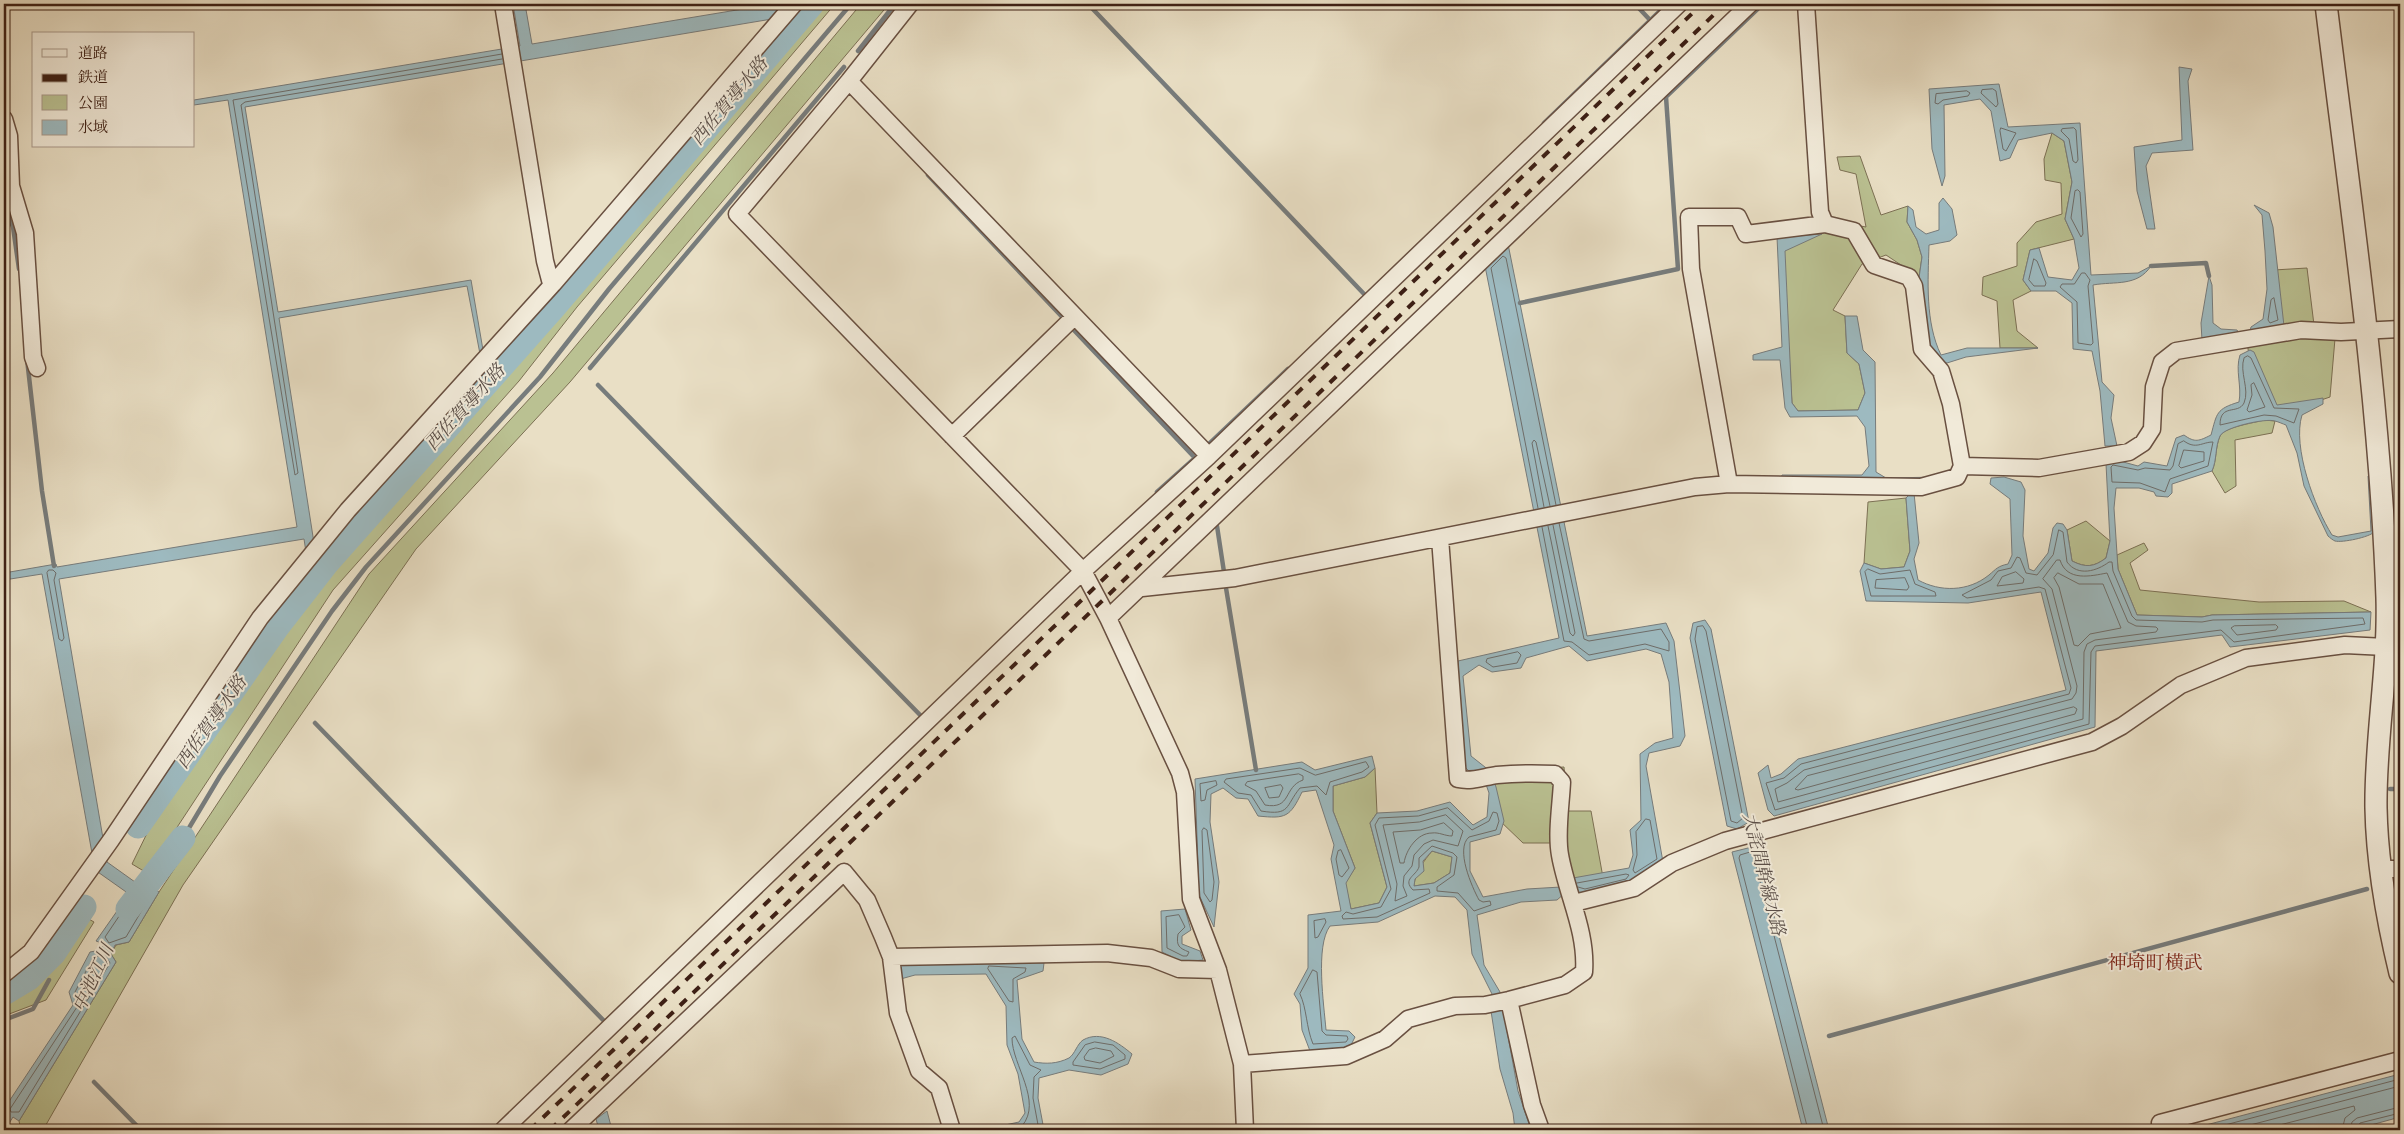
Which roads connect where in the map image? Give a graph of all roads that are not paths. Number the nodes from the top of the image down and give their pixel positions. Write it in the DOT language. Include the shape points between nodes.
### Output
graph roads {
  1 [pos="503,4"];
  2 [pos="794,4"];
  3 [pos="910,4"];
  4 [pos="1679,4"];
  5 [pos="1750,4"];
  6 [pos="1806,4"];
  7 [pos="2326,4"];
  8 [pos="849,81"];
  9 [pos="4,119"];
  10 [pos="1825,224"];
  11 [pos="553,284"];
  12 [pos="1074,317"];
  13 [pos="2400,329"];
  14 [pos="2365,331"];
  15 [pos="37,368"];
  16 [pos="952,436"];
  17 [pos="1209,456"];
  18 [pos="1962,466"];
  19 [pos="1729,484"];
  20 [pos="1440,538"];
  21 [pos="1083,571"];
  22 [pos="1142,588"];
  23 [pos="1108,618"];
  24 [pos="2386,647"];
  25 [pos="2390,869"];
  26 [pos="1574,903"];
  27 [pos="892,969"];
  28 [pos="1218,970"];
  29 [pos="2400,973"];
  30 [pos="4,974"];
  31 [pos="1509,1000"];
  32 [pos="2400,1060"];
  33 [pos="1242,1064"];
  34 [pos="2160,1123"];
  35 [pos="580,1127"];
  36 [pos="503,1130"];
  37 [pos="952,1130"];
  38 [pos="1245,1130"];
  39 [pos="1541,1130"];
  1 -- 11 [label="street" via="545,261"];
  2 -- 11 [label="street"];
  3 -- 8 [label="street"];
  4 -- 17 [label="street"];
  5 -- 22 [label="street"];
  6 -- 10 [label="street" via="1820,212"];
  7 -- 14 [label="street"];
  8 -- 12 [label="street"];
  8 -- 16 [label="street" via="737,214"];
  9 -- 15 [label="street" via="9,136 11,186 25,233 33,357"];
  10 -- 18 [label="street" via="1854,231 1874,265 1909,277 1914,286 1922,349 1941,372 1951,404"];
  10 -- 19 [label="street" via="1746,234 1738,217 1689,217 1691,269"];
  11 -- 30 [label="street" via="348,510 260,618 88,874 31,952"];
  12 -- 16 [label="street"];
  12 -- 17 [label="street"];
  13 -- 14 [label="street"];
  14 -- 18 [label="street" via="2301,330 2176,351 2162,362 2154,387 2152,429 2143,443 2129,452 2039,468"];
  14 -- 24 [label="street" via="2378,441 2387,599"];
  16 -- 21 [label="street"];
  17 -- 21 [label="street"];
  18 -- 19 [label="street" via="1957,477 1921,488"];
  19 -- 20 [label="street"];
  20 -- 22 [label="street" via="1235,578"];
  20 -- 26 [label="street" via="1458,779 1525,772 1555,774 1562,782 1560,853"];
  21 -- 23 [label="street"];
  21 -- 36 [label="street"];
  22 -- 23 [label="street"];
  23 -- 28 [label="street" via="1180,773 1185,792 1191,899"];
  24 -- 25 [label="street" via="2376,808"];
  24 -- 26 [label="street" via="2345,645 2246,658 2181,685 2122,726 2092,742 1743,836 1672,863 1634,888"];
  25 -- 29 [label="street" via="2389,927"];
  26 -- 31 [label="street" via="1586,953 1584,972 1565,985"];
  27 -- 28 [label="street" via="1107,953 1151,958 1179,969"];
  27 -- 35 [label="street" via="867,900 844,872"];
  27 -- 37 [label="street" via="898,1013 919,1071 939,1088"];
  28 -- 33 [label="street"];
  31 -- 33 [label="street" via="1485,1006 1455,1006 1408,1019 1385,1040 1346,1056"];
  31 -- 39 [label="street" via="1532,1104"];
  32 -- 34 [label="street"];
  33 -- 38 [label="street"];
}
